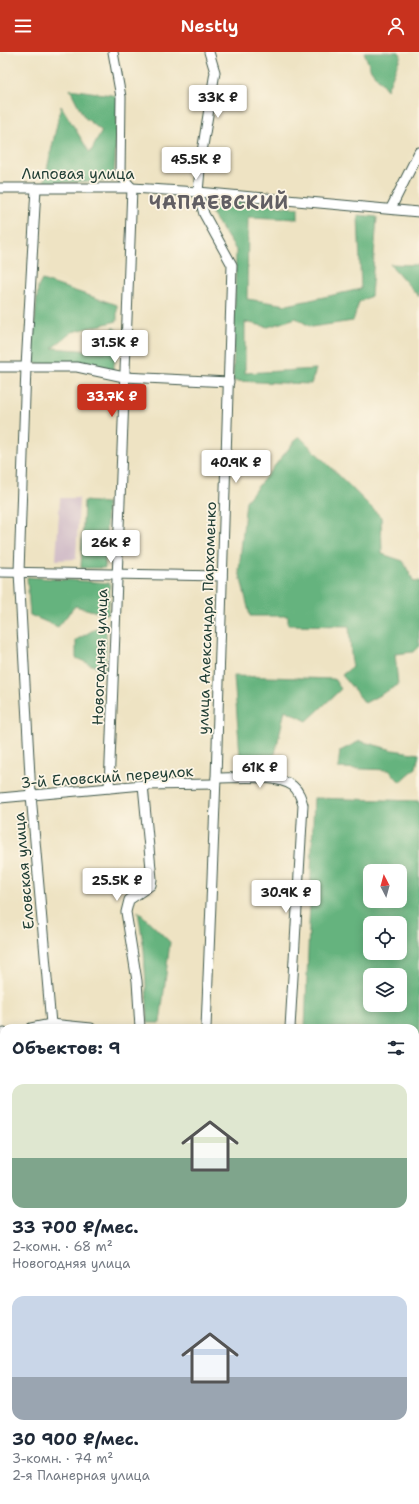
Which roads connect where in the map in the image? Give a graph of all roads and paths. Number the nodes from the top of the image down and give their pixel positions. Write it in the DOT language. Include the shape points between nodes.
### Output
graph roads {
  1 [pos="113,52"];
  2 [pos="209,52"];
  3 [pos="419,152"];
  4 [pos="0,188"];
  5 [pos="36,188"];
  6 [pos="132,188"];
  7 [pos="198,192"];
  8 [pos="391,208"];
  9 [pos="419,212"];
  10 [pos="0,366"];
  11 [pos="26,367"];
  12 [pos="124,377"];
  13 [pos="230,382"];
  14 [pos="0,572"];
  15 [pos="19,572"];
  16 [pos="117,574"];
  17 [pos="222,576"];
  18 [pos="216,781"];
  19 [pos="143,786"];
  20 [pos="109,788"];
  21 [pos="31,795"];
  22 [pos="0,798"];
  23 [pos="51,1024"];
  24 [pos="140,1024"];
  25 [pos="206,1024"];
  26 [pos="291,1024"];
  1 -- 6 [label="street" via="121,97 120,175"];
  2 -- 7 [label="street" via="215,72"];
  3 -- 8 [label="street"];
  4 -- 5 [label="street, Липовая улица"];
  5 -- 6 [label="street, Липовая улица"];
  5 -- 11 [label="street, Еловская улица"];
  6 -- 7 [label="street, Липовая улица"];
  6 -- 12 [label="street, Новогодняя улица"];
  7 -- 8 [label="street, Липовая улица"];
  7 -- 13 [label="street, улица Александра Пархоменко" via="204,214 232,265"];
  8 -- 9 [label="street, Липовая улица"];
  10 -- 11 [label="street"];
  11 -- 12 [label="street" via="77,367"];
  11 -- 15 [label="street, Еловская улица"];
  12 -- 13 [label="street"];
  12 -- 16 [label="street, Новогодняя улица"];
  13 -- 17 [label="street, улица Александра Пархоменко"];
  14 -- 15 [label="street"];
  15 -- 16 [label="street"];
  15 -- 21 [label="street, Еловская улица"];
  16 -- 17 [label="street"];
  16 -- 20 [label="street, Новогодняя улица"];
  17 -- 18 [label="street, улица Александра Пархоменко"];
  18 -- 19 [label="street, 3-й Еловский переулок"];
  18 -- 25 [label="street, улица Александра Пархоменко"];
  18 -- 26 [label="street, 3-й Еловский переулок" via="258,778 282,781 299,793 303,805"];
  19 -- 20 [label="street, 3-й Еловский переулок"];
  19 -- 24 [label="street" via="152,879 151,885 129,900 126,912 137,981"];
  20 -- 21 [label="street, 3-й Еловский переулок"];
  21 -- 22 [label="street, 3-й Еловский переулок"];
  21 -- 23 [label="street, Еловская улица"];
}
